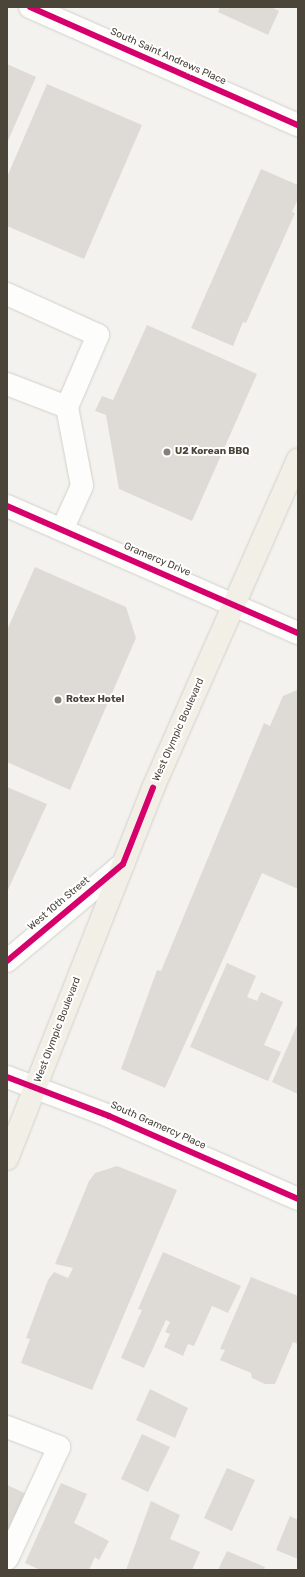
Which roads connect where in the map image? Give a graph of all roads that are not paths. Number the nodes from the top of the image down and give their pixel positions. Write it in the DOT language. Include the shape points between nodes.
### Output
graph roads {
  1 [pos="30,7"];
  2 [pos="298,126"];
  3 [pos="7,294"];
  4 [pos="7,384"];
  5 [pos="67,407"];
  6 [pos="298,460"];
  7 [pos="7,506"];
  8 [pos="62,530"];
  9 [pos="235,605"];
  10 [pos="298,633"];
  11 [pos="123,864"];
  12 [pos="7,961"];
  13 [pos="7,1077"];
  14 [pos="35,1089"];
  15 [pos="7,1160"];
  16 [pos="298,1199"];
  17 [pos="7,1427"];
  18 [pos="7,1559"];
  1 -- 2 [label="street, South Saint Andrews Place"];
  3 -- 5 [label="street" via="98,335"];
  4 -- 5 [label="street"];
  5 -- 8 [label="street" via="82,486"];
  6 -- 9 [label="main road, West Olympic Boulevard"];
  7 -- 8 [label="street, Gramercy Drive"];
  8 -- 9 [label="street, Gramercy Drive"];
  9 -- 10 [label="street, Gramercy Drive"];
  9 -- 11 [label="main road, West Olympic Boulevard" via="153,788"];
  11 -- 12 [label="street, West 10th Street"];
  11 -- 14 [label="main road, West Olympic Boulevard"];
  13 -- 14 [label="street, South Gramercy Place"];
  14 -- 15 [label="main road, West Olympic Boulevard"];
  14 -- 16 [label="street, South Gramercy Place" via="109,1116"];
  17 -- 18 [label="street" via="59,1447"];
}
